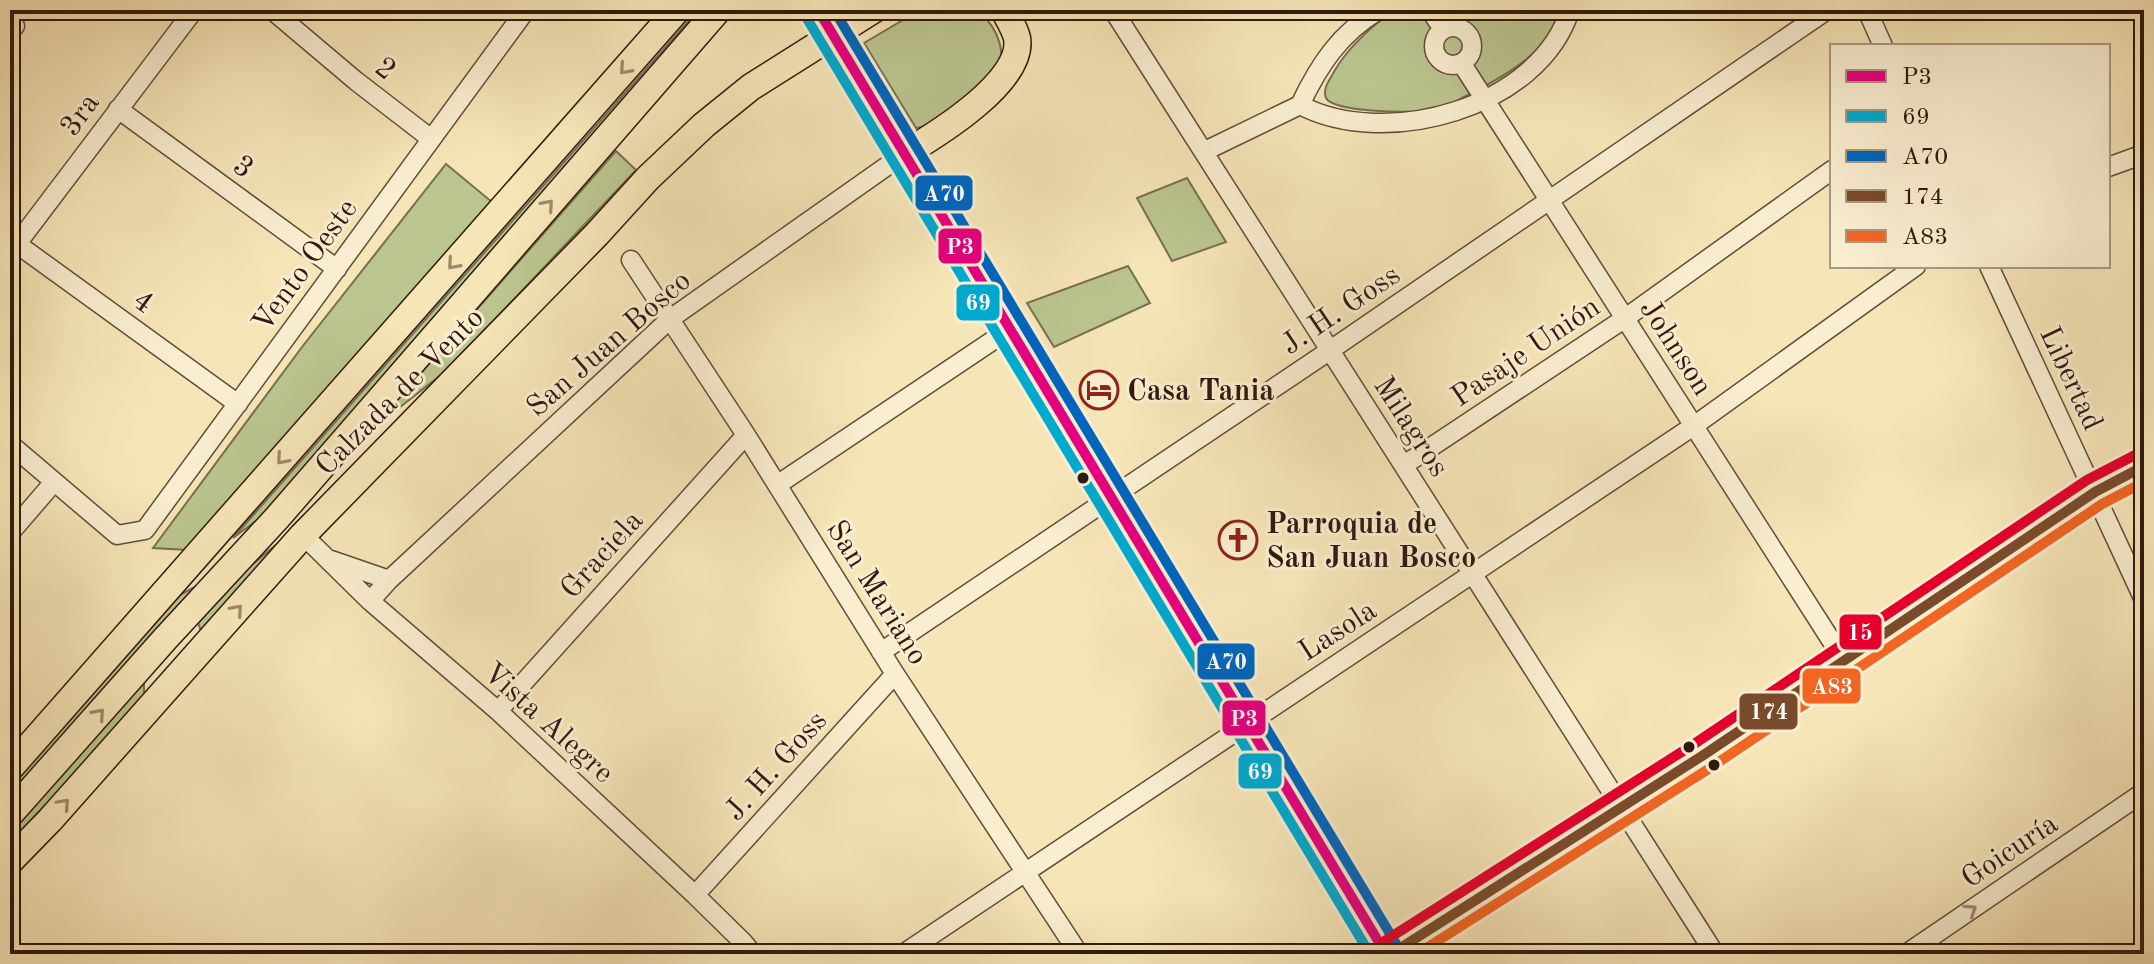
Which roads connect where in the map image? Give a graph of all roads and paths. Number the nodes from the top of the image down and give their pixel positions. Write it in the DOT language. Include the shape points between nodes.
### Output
graph roads {
  1 [pos="194,10"];
  2 [pos="272,10"];
  3 [pos="526,10"];
  4 [pos="677,10"];
  5 [pos="718,10"];
  6 [pos="818,10"];
  7 [pos="873,10"];
  8 [pos="992,10"];
  9 [pos="1004,10"];
  10 [pos="1113,10"];
  11 [pos="1379,10"];
  12 [pos="1430,10"];
  13 [pos="1570,10"];
  14 [pos="1827,10"];
  15 [pos="1867,10"];
  16 [pos="1443,29"];
  17 [pos="1882,44"];
  18 [pos="1462,64"];
  19 [pos="1004,75"];
  20 [pos="1486,97"];
  21 [pos="1300,105"];
  22 [pos="118,109"];
  23 [pos="430,138"];
  24 [pos="1205,151"];
  25 [pos="904,154"];
  26 [pos="2144,154"];
  27 [pos="2110,166"];
  28 [pos="1830,171"];
  29 [pos="1550,199"];
  30 [pos="13,249"];
  31 [pos="631,260"];
  32 [pos="1913,268"];
  33 [pos="1990,268"];
  34 [pos="337,269"];
  35 [pos="670,319"];
  36 [pos="1624,319"];
  37 [pos="1010,329"];
  38 [pos="1329,351"];
  39 [pos="449,387"];
  40 [pos="238,404"];
  41 [pos="1695,425"];
  42 [pos="746,435"];
  43 [pos="10,444"];
  44 [pos="1404,465"];
  45 [pos="2144,466"];
  46 [pos="54,482"];
  47 [pos="777,485"];
  48 [pos="2095,492"];
  49 [pos="1112,498"];
  50 [pos="277,518"];
  51 [pos="10,533"];
  52 [pos="303,535"];
  53 [pos="324,557"];
  54 [pos="183,571"];
  55 [pos="1475,573"];
  56 [pos="389,580"];
  57 [pos="2144,600"];
  58 [pos="370,601"];
  59 [pos="881,652"];
  60 [pos="1845,662"];
  61 [pos="895,674"];
  62 [pos="498,711"];
  63 [pos="1247,723"];
  64 [pos="10,768"];
  65 [pos="2144,792"];
  66 [pos="1623,807"];
  67 [pos="10,814"];
  68 [pos="10,861"];
  69 [pos="1026,872"];
  70 [pos="695,895"];
  71 [pos="743,950"];
  72 [pos="903,954"];
  73 [pos="1079,954"];
  74 [pos="1389,954"];
  75 [pos="1715,954"];
  76 [pos="1906,954"];
  1 -- 22 [label="street, 3ra"];
  2 -- 23 [label="street, 2"];
  3 -- 23 [label="street, Vento Oeste"];
  4 -- 54 [label="main road, Calzada de Vento, one-way"];
  50 -- 5 [label="main road, Calzada de Vento, one-way"];
  6 -- 25 [label="main road, bridge"];
  7 -- 39 [label="main road, Calzada de Vento" via="751,87 704,125"];
  8 -- 19 [label="main road" via="1009,35"];
  9 -- 19 [label="main road" via="1017,39 1015,57"];
  10 -- 24 [label="street, Milagros"];
  11 -- 21 [label="street" via="1332,48"];
  12 -- 16 [label="street"];
  13 -- 20 [label="street" via="1542,56"];
  14 -- 29 [label="street, J. H. Goss"];
  15 -- 17 [label="street"];
  16 -- 18 [label="street, Johnson" via="1435,39 1437,58 1447,65"];
  16 -- 18 [label="street" via="1462,29 1471,39 1472,52"];
  18 -- 20 [label="street, Johnson"];
  19 -- 25 [label="main road" via="990,93"];
  20 -- 21 [label="street" via="1452,114 1387,123 1328,116"];
  20 -- 29 [label="street, Johnson"];
  21 -- 24 [label="street"];
  22 -- 30 [label="street, 3ra"];
  22 -- 34 [label="street, 3"];
  23 -- 34 [label="street, Vento Oeste"];
  24 -- 38 [label="street, Milagros"];
  25 -- 35 [label="street, San Juan Bosco"];
  25 -- 37 [label="main road"];
  26 -- 27 [label="street"];
  28 -- 36 [label="street, Pasaje Unión"];
  29 -- 36 [label="street, Johnson"];
  29 -- 38 [label="street, J. H. Goss"];
  30 -- 40 [label="street, 4"];
  31 -- 35 [label="street, San Mariano"];
  32 -- 41 [label="street, Lasola"];
  33 -- 48 [label="street, Libertad"];
  34 -- 40 [label="street, Vento Oeste"];
  35 -- 42 [label="street, San Mariano"];
  35 -- 56 [label="street, San Juan Bosco"];
  36 -- 41 [label="street, Johnson"];
  36 -- 44 [label="street, Pasaje Unión"];
  37 -- 47 [label="street"];
  37 -- 49 [label="main road"];
  38 -- 44 [label="street, Milagros"];
  38 -- 49 [label="street, J. H. Goss"];
  39 -- 50 [label="main road" via="343,475"];
  39 -- 52 [label="main road, Calzada de Vento"];
  40 -- 46 [label="street, Vento Oeste" via="145,530 117,535"];
  41 -- 55 [label="street, Lasola"];
  41 -- 60 [label="street, Johnson"];
  42 -- 47 [label="street, San Mariano"];
  42 -- 62 [label="street, Graciela"];
  43 -- 46 [label="street"];
  44 -- 55 [label="street, Milagros"];
  45 -- 48 [label="main road"];
  46 -- 51 [label="street"];
  47 -- 59 [label="street, San Mariano"];
  48 -- 57 [label="street, Libertad"];
  48 -- 60 [label="main road"];
  49 -- 59 [label="street, J. H. Goss"];
  49 -- 63 [label="main road"];
  50 -- 54 [label="main road"];
  67 -- 50 [label="main road, Calzada de Vento, one-way"];
  52 -- 53 [label="street, Vista Alegre"];
  68 -- 52 [label="main road, Calzada de Vento, one-way"];
  53 -- 56 [label="street"];
  53 -- 58 [label="street, Vista Alegre"];
  54 -- 64 [label="main road, Calzada de Vento"];
  55 -- 63 [label="street, Lasola"];
  55 -- 66 [label="street, Milagros"];
  56 -- 58 [label="street, San Juan Bosco"];
  58 -- 62 [label="street, Vista Alegre"];
  59 -- 61 [label="street, San Mariano"];
  60 -- 66 [label="main road"];
  61 -- 69 [label="street, San Mariano"];
  61 -- 70 [label="street, J. H. Goss"];
  62 -- 70 [label="street, Vista Alegre"];
  63 -- 69 [label="street, Lasola"];
  63 -- 74 [label="main road"];
  76 -- 65 [label="street, Goicuría, one-way"];
  66 -- 74 [label="main road"];
  66 -- 75 [label="street, Milagros"];
  69 -- 72 [label="street, Lasola"];
  69 -- 73 [label="street, San Mariano"];
  70 -- 71 [label="street, Vista Alegre"];
}
